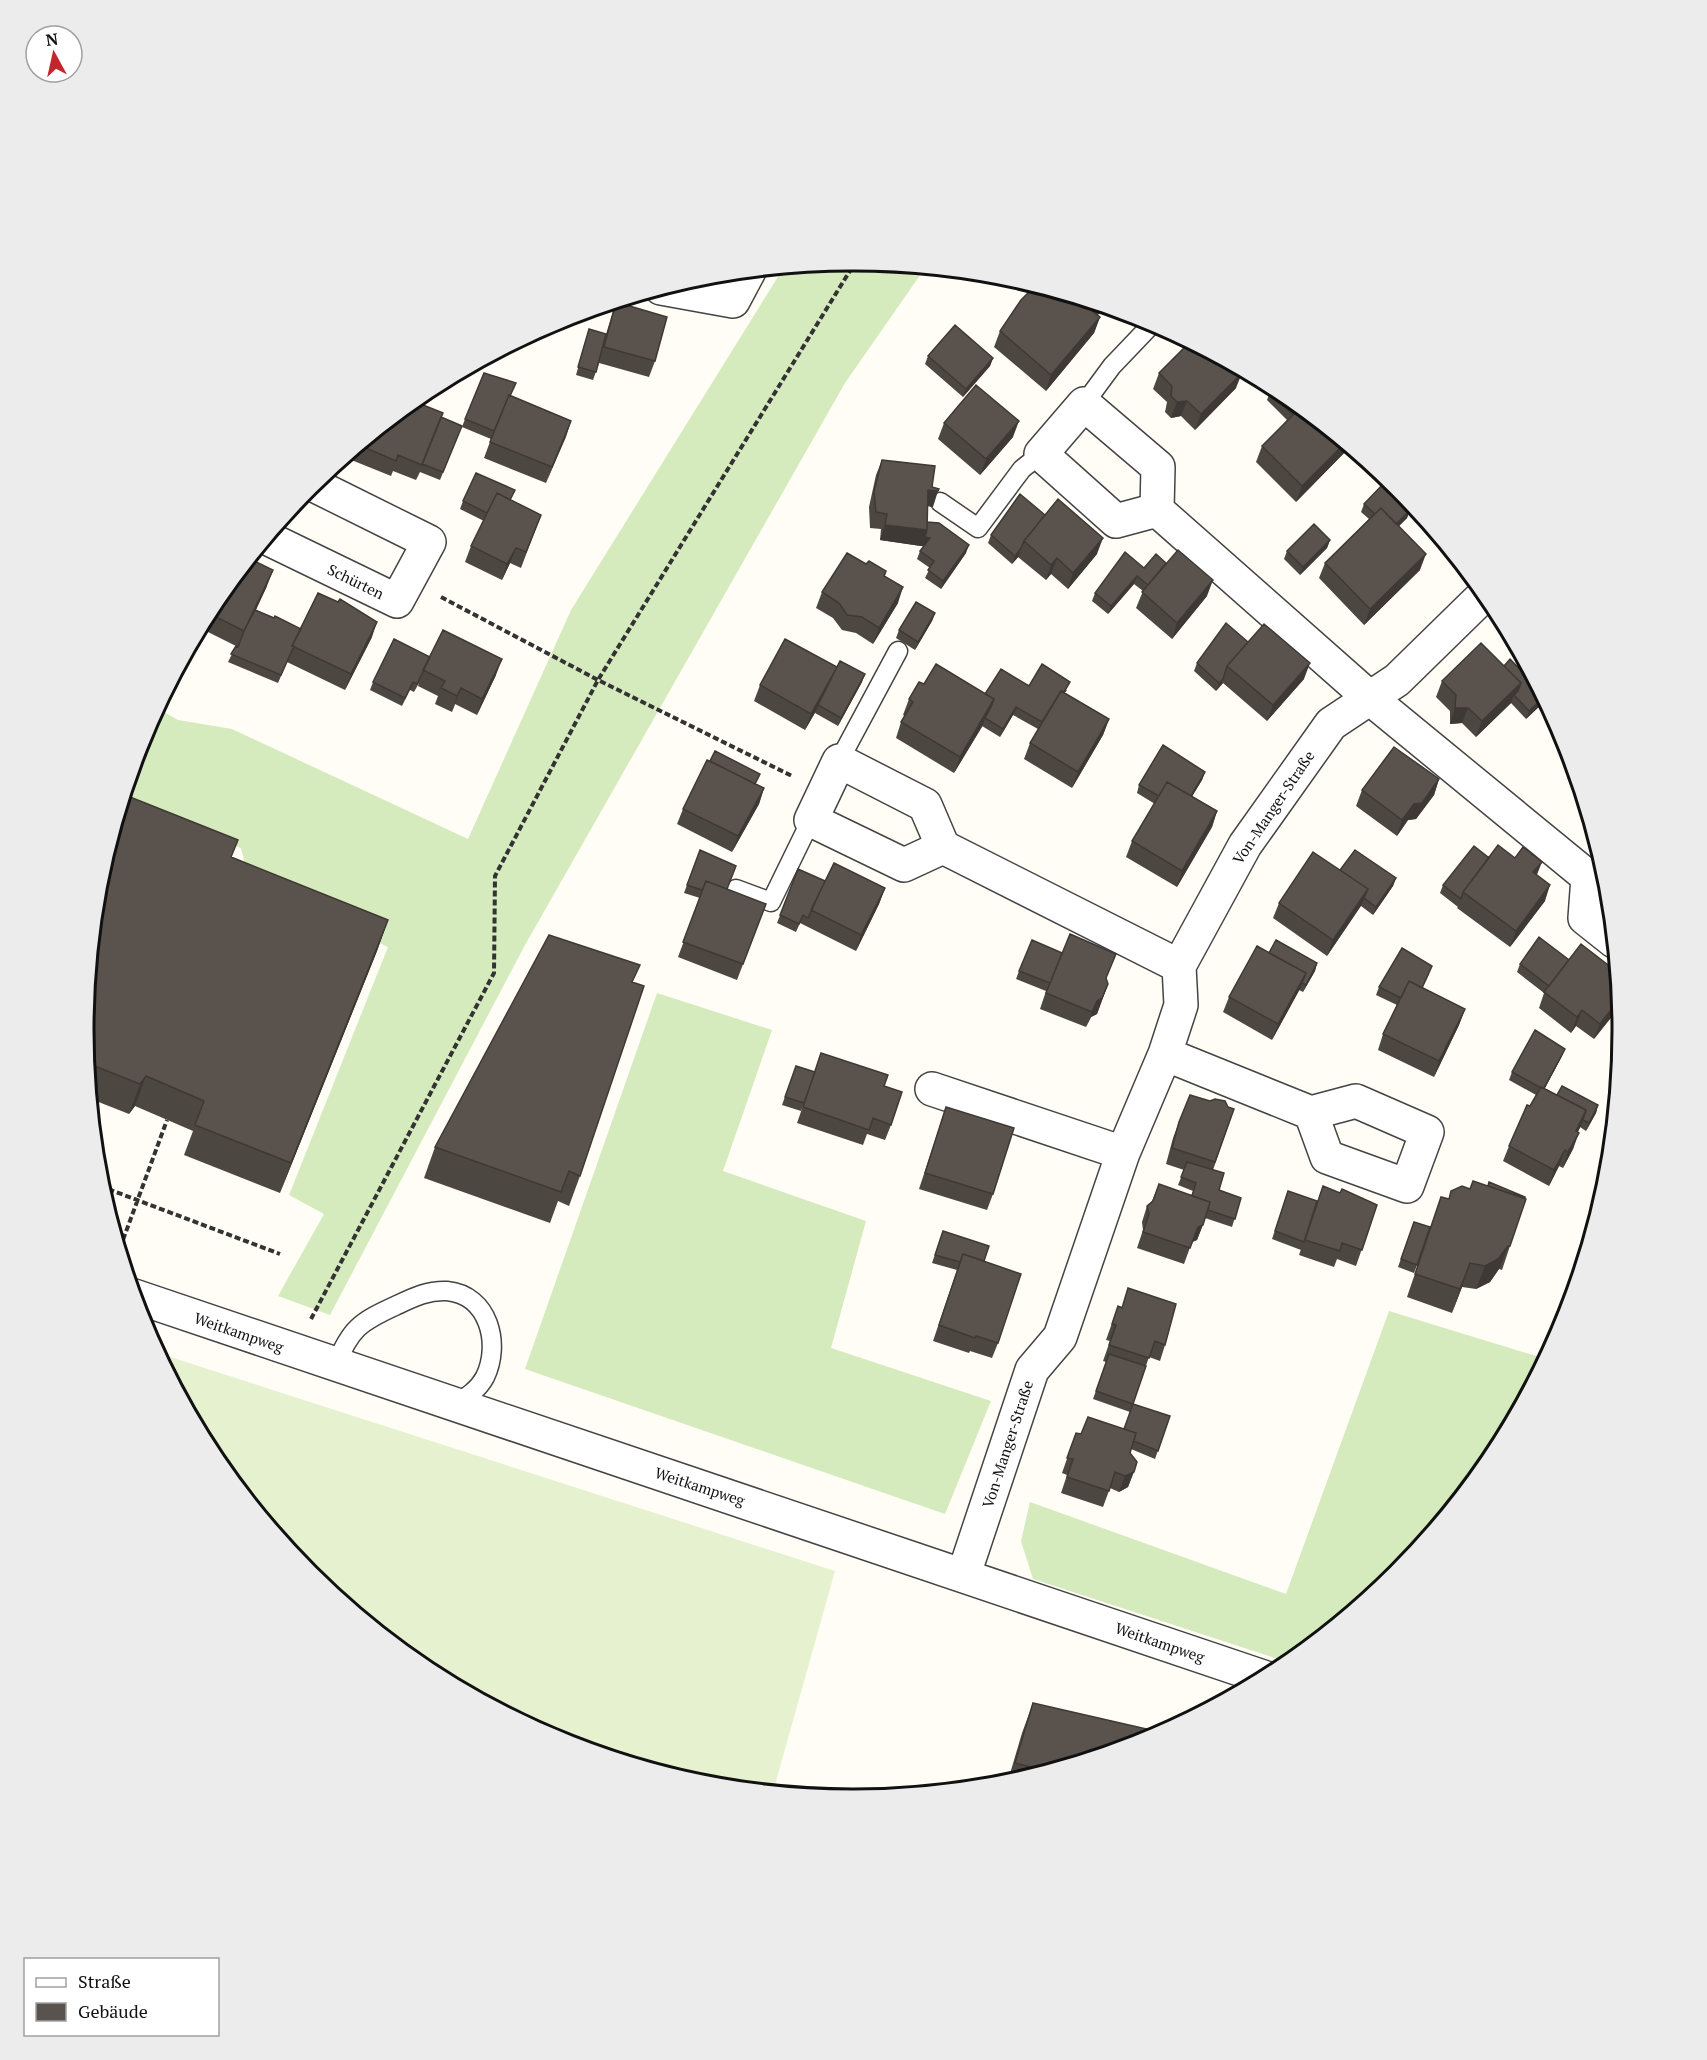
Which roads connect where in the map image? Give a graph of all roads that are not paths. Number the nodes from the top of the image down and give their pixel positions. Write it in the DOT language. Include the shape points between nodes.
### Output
graph roads {
  1 [pos="745,279"];
  2 [pos="681,292"];
  3 [pos="1146,330"];
  4 [pos="1084,404"];
  5 [pos="1041,454"];
  6 [pos="322,489"];
  7 [pos="940,502"];
  8 [pos="1157,510"];
  9 [pos="274,541"];
  10 [pos="1479,600"];
  11 [pos="898,651"];
  12 [pos="1371,699"];
  13 [pos="839,761"];
  14 [pos="811,820"];
  15 [pos="943,847"];
  16 [pos="1597,876"];
  17 [pos="736,890"];
  18 [pos="1606,935"];
  19 [pos="1179,966"];
  20 [pos="1165,1054"];
  21 [pos="932,1089"];
  22 [pos="1311,1113"];
  23 [pos="1123,1153"];
  24 [pos="144,1300"];
  25 [pos="336,1365"];
  26 [pos="455,1404"];
  27 [pos="964,1575"];
  28 [pos="1254,1674"];
  1 -- 2 [label="street" via="733,301"];
  3 -- 4 [label="lane" via="1112,366"];
  4 -- 5 [label="street"];
  4 -- 8 [label="street" via="1158,466"];
  5 -- 7 [label="lane" via="1022,469 978,528"];
  5 -- 8 [label="street" via="1116,521"];
  6 -- 9 [label="street, Schürten" via="429,542 397,600"];
  8 -- 12 [label="street"];
  10 -- 12 [label="street, Von-Manger-Straße"];
  11 -- 13 [label="lane"];
  12 -- 16 [label="street"];
  12 -- 19 [label="street, Von-Manger-Straße" via="1331,723 1245,845"];
  13 -- 14 [label="street"];
  13 -- 15 [label="street" via="925,805"];
  14 -- 15 [label="street" via="904,865"];
  14 -- 17 [label="lane" via="771,902"];
  15 -- 19 [label="street"];
  16 -- 18 [label="street" via="1585,918"];
  19 -- 20 [label="street, Von-Manger-Straße" via="1181,1005"];
  20 -- 22 [label="street"];
  20 -- 23 [label="street, Von-Manger-Straße"];
  21 -- 23 [label="street"];
  23 -- 27 [label="street, Von-Manger-Straße" via="1060,1337 1032,1370"];
  24 -- 25 [label="street, Weitkampweg"];
  25 -- 26 [label="street, Weitkampweg"];
  25 -- 26 [label="lane" via="353,1329 367,1319 420,1294 449,1291 471,1300 484,1313 492,1331 492,1351 485,1377 473,1393"];
  26 -- 27 [label="street, Weitkampweg"];
  27 -- 28 [label="street, Weitkampweg"];
}
